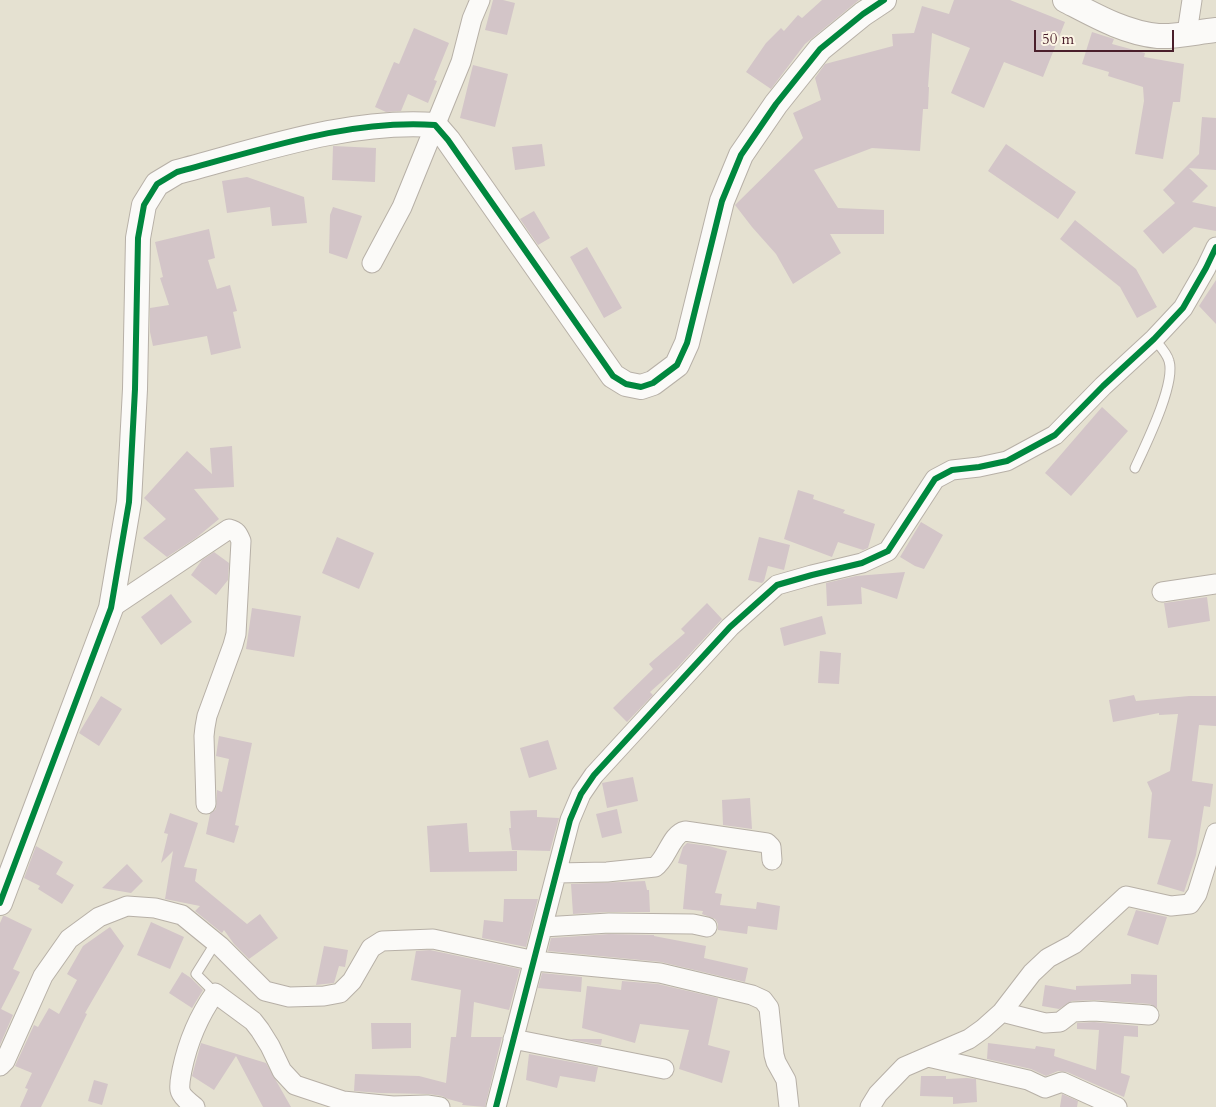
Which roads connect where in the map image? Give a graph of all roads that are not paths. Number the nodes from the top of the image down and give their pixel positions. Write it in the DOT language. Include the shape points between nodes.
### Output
graph roads {
  1 [pos="480,0"];
  2 [pos="884,0"];
  3 [pos="1065,0"];
  4 [pos="1192,0"];
  5 [pos="1216,30"];
  6 [pos="1187,33"];
  7 [pos="435,125"];
  8 [pos="1216,247"];
  9 [pos="372,263"];
  10 [pos="1154,339"];
  11 [pos="1135,468"];
  12 [pos="1216,584"];
  13 [pos="1162,592"];
  14 [pos="111,608"];
  15 [pos="206,804"];
  16 [pos="1216,833"];
  17 [pos="772,860"];
  18 [pos="557,874"];
  19 [pos="0,904"];
  20 [pos="543,927"];
  21 [pos="706,927"];
  22 [pos="216,942"];
  23 [pos="535,960"];
  24 [pos="215,993"];
  25 [pos="1002,1012"];
  26 [pos="1149,1015"];
  27 [pos="513,1039"];
  28 [pos="928,1057"];
  29 [pos="0,1066"];
  30 [pos="664,1069"];
  31 [pos="194,1107"];
  32 [pos="440,1107"];
  33 [pos="496,1107"];
  34 [pos="790,1107"];
  35 [pos="870,1107"];
  36 [pos="1117,1107"];
  1 -- 7 [label="street" via="461,62"];
  2 -- 7 [label="street" via="820,50 776,104 741,155 722,201 687,343 677,364 653,383 640,388 613,376"];
  3 -- 6 [label="street" via="1129,30 1158,36"];
  4 -- 6 [label="street"];
  5 -- 6 [label="street"];
  7 -- 9 [label="street" via="402,207"];
  7 -- 14 [label="street" via="370,127 319,135 177,172 156,184 144,206 138,238 129,502"];
  8 -- 10 [label="street" via="1183,308"];
  10 -- 11 [label="lane" via="1170,362 1170,373 1151,436"];
  10 -- 18 [label="street" via="1055,435 1007,461 952,470 935,479 888,551 862,563 777,585 751,608 594,775 581,794 570,820"];
  12 -- 13 [label="street"];
  14 -- 15 [label="street" via="230,529 238,534 241,541 236,634 207,716 204,736"];
  14 -- 19 [label="street"];
  16 -- 25 [label="street" via="1197,894 1190,904 1171,906 1126,896 1074,944 1048,958"];
  17 -- 18 [label="street" via="767,843 685,831 677,835 661,863 654,868"];
  18 -- 20 [label="street"];
  20 -- 21 [label="street" via="608,923"];
  20 -- 23 [label="street"];
  22 -- 23 [label="street" via="264,991 289,997 340,993 352,981 371,948 382,941 433,939"];
  22 -- 24 [label="lane" via="196,974"];
  22 -- 29 [label="street" via="182,915 155,908 127,906 99,917 69,939 43,976"];
  23 -- 27 [label="street"];
  23 -- 34 [label="street" via="660,973 752,994 763,1000 769,1008 774,1055 786,1080"];
  24 -- 31 [label="street" via="194,1028 180,1085 181,1093"];
  24 -- 32 [label="street" via="260,1030 282,1071 295,1085 343,1100"];
  25 -- 26 [label="street" via="1045,1023 1060,1022 1073,1012"];
  25 -- 28 [label="street" via="969,1039"];
  27 -- 30 [label="street"];
  27 -- 33 [label="street"];
  28 -- 35 [label="street" via="904,1067"];
  28 -- 36 [label="street" via="1028,1080 1045,1088 1062,1082"];
}
